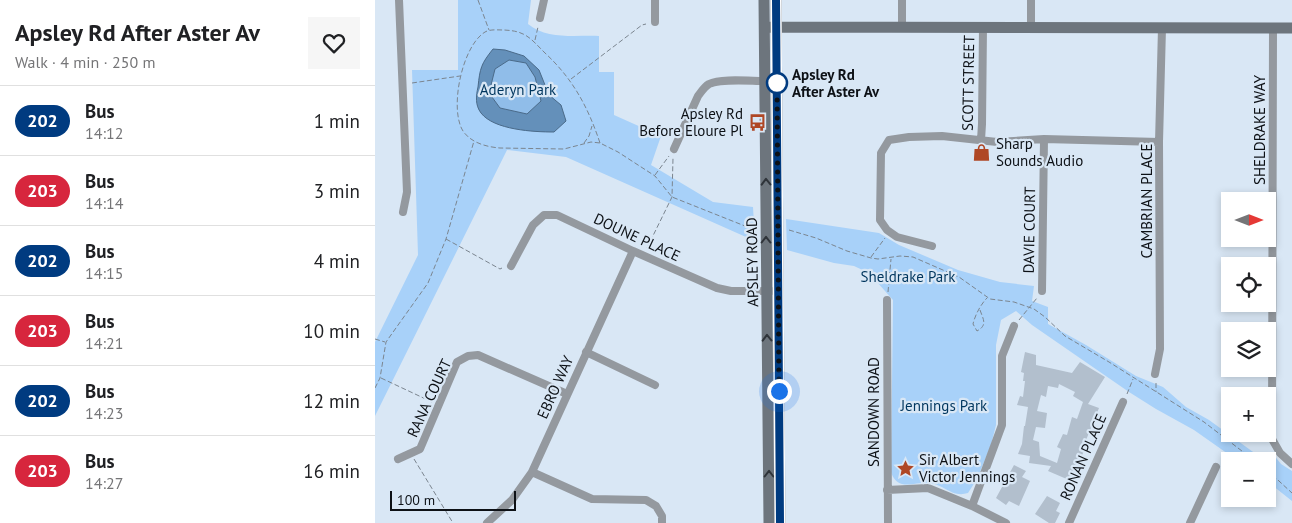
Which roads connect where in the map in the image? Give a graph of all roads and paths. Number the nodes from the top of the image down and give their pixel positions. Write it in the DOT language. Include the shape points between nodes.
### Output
graph roads {
  1 [pos="399,0"];
  2 [pos="478,0"];
  3 [pos="544,0"];
  4 [pos="655,0"];
  5 [pos="764,0"];
  6 [pos="776,0"];
  7 [pos="902,0"];
  8 [pos="1031,0"];
  9 [pos="540,18"];
  10 [pos="655,22"];
  11 [pos="770,27"];
  12 [pos="901,27"];
  13 [pos="983,27"];
  14 [pos="1031,27"];
  15 [pos="1162,28"];
  16 [pos="1273,28"];
  17 [pos="1292,28"];
  18 [pos="489,30"];
  19 [pos="535,40"];
  20 [pos="461,76"];
  21 [pos="570,79"];
  22 [pos="765,81"];
  23 [pos="402,84"];
  24 [pos="593,126"];
  25 [pos="1044,139"];
  26 [pos="981,140"];
  27 [pos="474,141"];
  28 [pos="1159,142"];
  29 [pos="600,143"];
  30 [pos="583,144"];
  31 [pos="674,150"];
  32 [pos="655,176"];
  33 [pos="672,197"];
  34 [pos="403,212"];
  35 [pos="757,230"];
  36 [pos="783,230"];
  37 [pos="887,230"];
  38 [pos="445,239"];
  39 [pos="932,246"];
  40 [pos="633,251"];
  41 [pos="643,256"];
  42 [pos="871,258"];
  43 [pos="891,258"];
  44 [pos="511,266"];
  45 [pos="773,291"];
  46 [pos="1042,292"];
  47 [pos="987,297"];
  48 [pos="887,300"];
  49 [pos="1029,308"];
  50 [pos="980,310"];
  51 [pos="1014,326"];
  52 [pos="375,339"];
  53 [pos="386,342"];
  54 [pos="586,352"];
  55 [pos="1155,374"];
  56 [pos="380,378"];
  57 [pos="1133,378"];
  58 [pos="655,385"];
  59 [pos="375,388"];
  60 [pos="1156,393"];
  61 [pos="567,394"];
  62 [pos="1123,402"];
  63 [pos="439,405"];
  64 [pos="1243,452"];
  65 [pos="411,453"];
  66 [pos="1280,453"];
  67 [pos="1276,457"];
  68 [pos="398,459"];
  69 [pos="1292,464"];
  70 [pos="1221,465"];
  71 [pos="1216,467"];
  72 [pos="532,472"];
  73 [pos="1276,478"];
  74 [pos="887,490"];
  75 [pos="1292,493"];
  76 [pos="972,506"];
  77 [pos="453,523"];
  78 [pos="487,523"];
  79 [pos="662,523"];
  80 [pos="769,523"];
  81 [pos="781,523"];
  82 [pos="887,523"];
  83 [pos="1006,523"];
  84 [pos="1069,523"];
  85 [pos="1190,523"];
  1 -- 23 [label="street"];
  2 -- 18 [label="path"];
  3 -- 9 [label="street"];
  4 -- 10 [label="street"];
  5 -- 11 [label="main road, APSLEY ROAD"];
  6 -- 11 [label="main road, APSLEY ROAD"];
  7 -- 12 [label="street"];
  8 -- 14 [label="street"];
  9 -- 19 [label="path"];
  10 -- 21 [label="path" via="642,25"];
  11 -- 12 [label="main road"];
  11 -- 22 [label="main road, APSLEY ROAD"];
  11 -- 45 [label="main road, APSLEY ROAD"];
  12 -- 13 [label="main road"];
  13 -- 14 [label="main road"];
  13 -- 26 [label="street, SCOTT STREET"];
  14 -- 15 [label="main road"];
  15 -- 16 [label="main road"];
  15 -- 28 [label="street, CAMBRIAN PLACE"];
  16 -- 17 [label="main road"];
  16 -- 66 [label="street, SHELDRAKE WAY" via="1272,438"];
  18 -- 19 [label="path" via="519,32"];
  18 -- 20 [label="path" via="471,49"];
  19 -- 21 [label="path"];
  20 -- 23 [label="path"];
  20 -- 27 [label="path" via="458,120 464,133"];
  21 -- 24 [label="path"];
  22 -- 31 [label="street" via="709,84 699,96"];
  45 -- 22 [label="main road, APSLEY ROAD, one-way"];
  23 -- 34 [label="street" via="407,192"];
  24 -- 29 [label="path"];
  24 -- 30 [label="path"];
  25 -- 26 [label="street"];
  25 -- 28 [label="street"];
  25 -- 46 [label="street, DAVIE COURT"];
  26 -- 37 [label="street" via="942,136 889,140 881,153 880,220"];
  27 -- 30 [label="path" via="500,148 564,149"];
  27 -- 38 [label="path"];
  28 -- 55 [label="street, CAMBRIAN PLACE" via="1160,348"];
  29 -- 30 [label="path"];
  29 -- 32 [label="path"];
  31 -- 32 [label="path"];
  31 -- 33 [label="path"];
  32 -- 33 [label="path"];
  33 -- 35 [label="path"];
  33 -- 41 [label="path"];
  36 -- 42 [label="path" via="801,233"];
  37 -- 39 [label="street" via="897,237"];
  37 -- 42 [label="path"];
  38 -- 44 [label="path" via="500,269"];
  38 -- 53 [label="path" via="428,283"];
  40 -- 41 [label="street, DOUNE PLACE"];
  40 -- 44 [label="street, DOUNE PLACE" via="557,215 544,215 533,224"];
  40 -- 54 [label="street, EBRO WAY"];
  41 -- 45 [label="street, DOUNE PLACE" via="724,290"];
  42 -- 43 [label="path"];
  43 -- 47 [label="path" via="913,257 959,277"];
  43 -- 48 [label="path"];
  80 -- 45 [label="main road, APSLEY ROAD, one-way"];
  45 -- 81 [label="main road, APSLEY ROAD"];
  46 -- 49 [label="path"];
  47 -- 49 [label="path"];
  47 -- 50 [label="path"];
  48 -- 74 [label="street, SANDOWN ROAD"];
  49 -- 51 [label="path"];
  49 -- 57 [label="path" via="1045,317 1065,336"];
  50 -- 50 [label="path" via="973,324 977,331 985,322"];
  51 -- 76 [label="street" via="1002,356 1002,424"];
  52 -- 53 [label="path"];
  53 -- 56 [label="path"];
  54 -- 58 [label="street"];
  54 -- 61 [label="street, EBRO WAY"];
  55 -- 60 [label="path"];
  56 -- 59 [label="path"];
  56 -- 63 [label="path"];
  57 -- 60 [label="path"];
  57 -- 62 [label="path"];
  60 -- 64 [label="path" via="1204,422"];
  61 -- 63 [label="street, RANA COURT" via="478,355 467,356 457,362"];
  61 -- 72 [label="street, EBRO WAY"];
  62 -- 84 [label="street, RONAN PLACE"];
  63 -- 65 [label="street, RANA COURT" via="420,449"];
  65 -- 68 [label="street, RANA COURT"];
  65 -- 77 [label="path"];
  66 -- 67 [label="path"];
  66 -- 69 [label="street, SHELDRAKE WAY"];
  70 -- 71 [label="path"];
  71 -- 85 [label="street"];
  72 -- 78 [label="street, EBRO WAY" via="512,500"];
  72 -- 79 [label="street" via="592,499 646,500 656,506"];
  73 -- 75 [label="path"];
  74 -- 76 [label="street" via="928,488"];
  74 -- 82 [label="street, SANDOWN ROAD"];
  76 -- 83 [label="street"];
}
